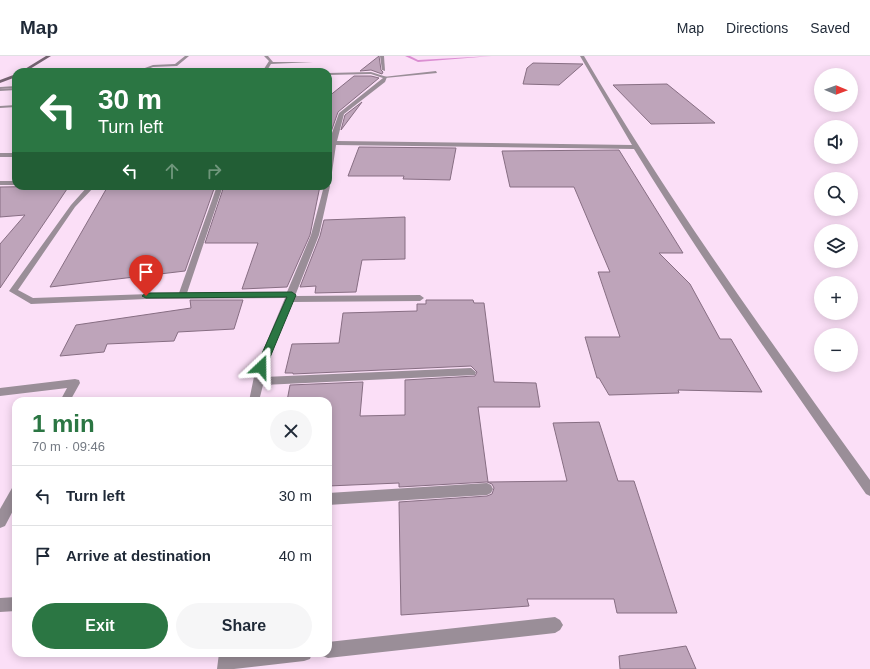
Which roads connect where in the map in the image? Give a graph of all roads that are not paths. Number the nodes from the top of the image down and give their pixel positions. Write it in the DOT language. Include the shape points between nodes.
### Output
graph roads {
  1 [pos="50,56"];
  2 [pos="187,56"];
  3 [pos="266,56"];
  4 [pos="382,56"];
  5 [pos="582,56"];
  6 [pos="311,62"];
  7 [pos="270,63"];
  8 [pos="29,68"];
  9 [pos="147,68"];
  10 [pos="267,68"];
  11 [pos="384,70"];
  12 [pos="436,72"];
  13 [pos="332,74"];
  14 [pos="12,77"];
  15 [pos="385,77"];
  16 [pos="0,82"];
  17 [pos="12,88"];
  18 [pos="0,89"];
  19 [pos="12,106"];
  20 [pos="0,107"];
  21 [pos="334,143"];
  22 [pos="636,147"];
  23 [pos="0,155"];
  24 [pos="12,155"];
  25 [pos="332,155"];
  26 [pos="0,183"];
  27 [pos="12,183"];
  28 [pos="88,190"];
  29 [pos="219,190"];
  30 [pos="326,190"];
  31 [pos="182,296"];
  32 [pos="291,297"];
  33 [pos="420,298"];
  34 [pos="470,372"];
  35 [pos="258,381"];
  36 [pos="0,392"];
  37 [pos="67,397"];
  38 [pos="255,397"];
  39 [pos="869,488"];
  40 [pos="487,489"];
  41 [pos="332,499"];
  42 [pos="12,500"];
  43 [pos="0,522"];
  44 [pos="12,604"];
  45 [pos="0,605"];
  46 [pos="555,625"];
  47 [pos="332,650"];
  48 [pos="265,657"];
  49 [pos="226,661"];
  1 -- 8 [label="street"];
  2 -- 9 [label="street" via="176,66"];
  3 -- 7 [label="street" via="271,59"];
  4 -- 11 [label="street"];
  5 -- 22 [label="street"];
  6 -- 7 [label="street"];
  7 -- 10 [label="street"];
  12 -- 15 [label="street"];
  13 -- 15 [label="street" via="371,73"];
  14 -- 16 [label="street"];
  15 -- 21 [label="street" via="342,113"];
  17 -- 18 [label="street"];
  19 -- 20 [label="street"];
  21 -- 22 [label="street"];
  21 -- 25 [label="street"];
  22 -- 39 [label="street" via="695,238"];
  23 -- 24 [label="street"];
  26 -- 27 [label="street"];
  28 -- 31 [label="street" via="73,206 13,292 26,299 38,301"];
  29 -- 31 [label="street"];
  30 -- 32 [label="street" via="315,235"];
  31 -- 32 [label="street"];
  32 -- 33 [label="street"];
  32 -- 35 [label="street" via="261,367"];
  34 -- 35 [label="street"];
  35 -- 38 [label="street"];
  36 -- 37 [label="street" via="75,383"];
  40 -- 41 [label="street"];
  42 -- 43 [label="street"];
  44 -- 45 [label="street"];
  46 -- 47 [label="street"];
  48 -- 49 [label="street"];
}
